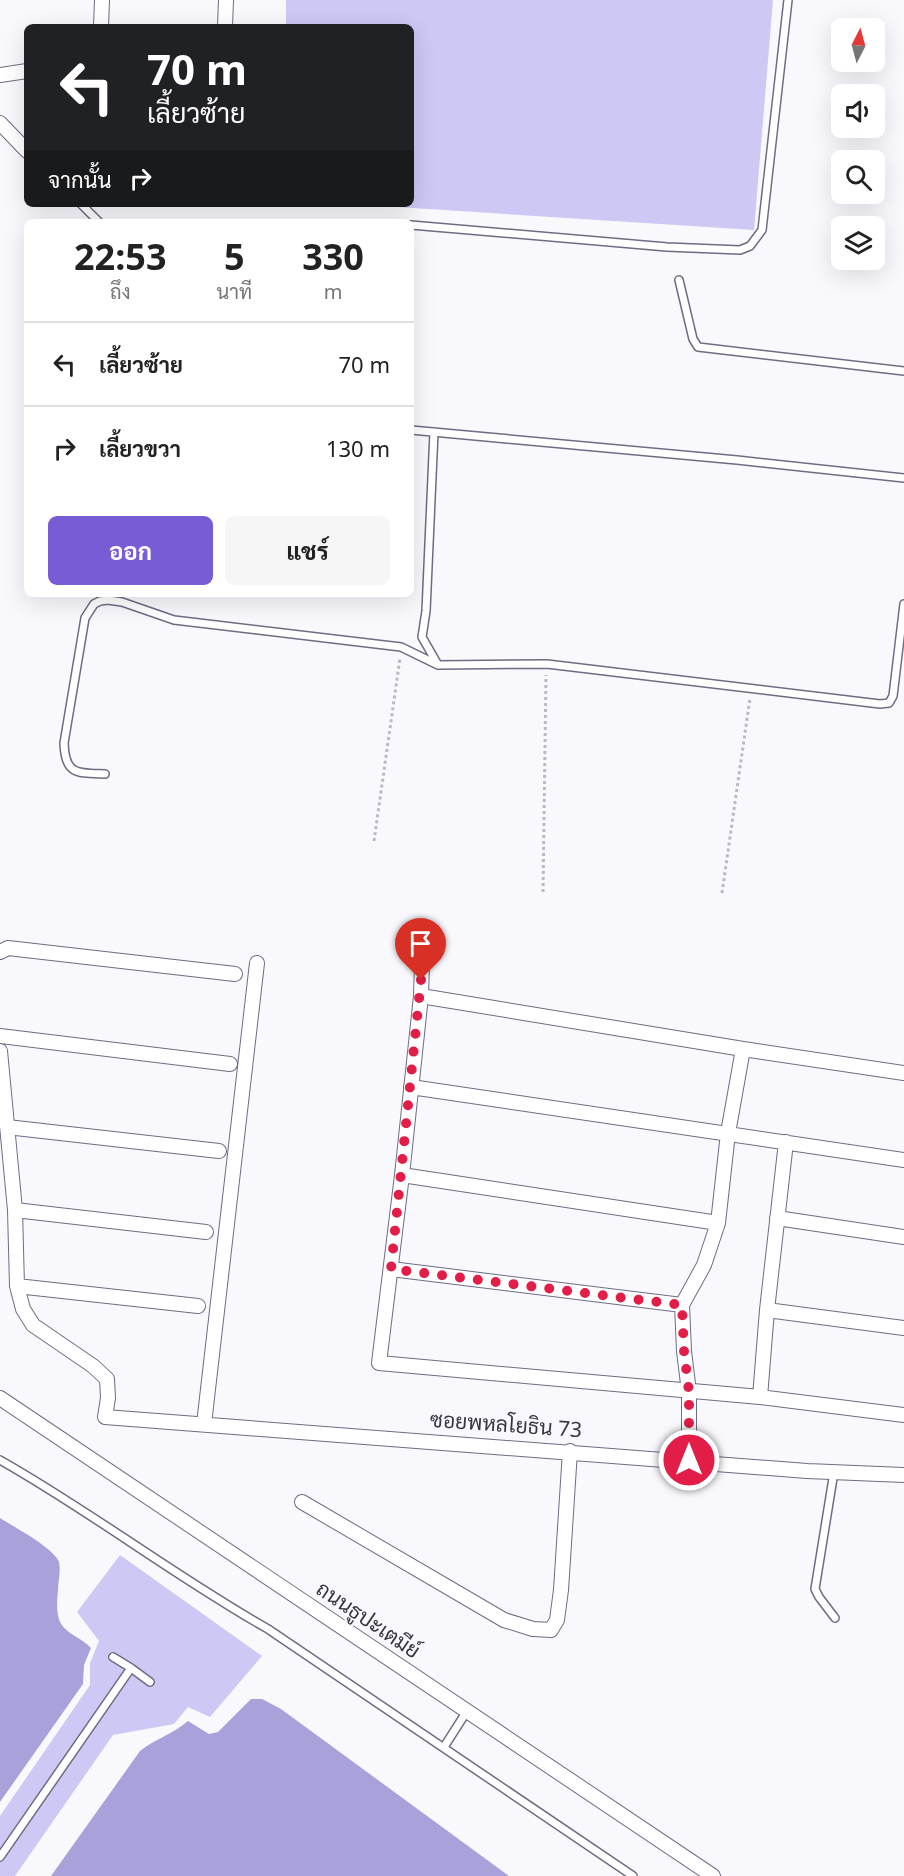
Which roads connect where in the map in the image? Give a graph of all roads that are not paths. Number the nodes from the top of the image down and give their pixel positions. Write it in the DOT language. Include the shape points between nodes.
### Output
graph roads {
  1 [pos="102,0"];
  2 [pos="226,0"];
  3 [pos="788,0"];
  4 [pos="101,24"];
  5 [pos="225,24"];
  6 [pos="24,71"];
  7 [pos="0,75"];
  8 [pos="0,123"];
  9 [pos="24,148"];
  10 [pos="84,207"];
  11 [pos="96,219"];
  12 [pos="414,225"];
  13 [pos="679,280"];
  14 [pos="904,371"];
  15 [pos="414,430"];
  16 [pos="434,432"];
  17 [pos="904,478"];
  18 [pos="904,604"];
  19 [pos="438,665"];
  20 [pos="105,774"];
  21 [pos="0,952"];
  22 [pos="257,963"];
  23 [pos="422,963"];
  24 [pos="235,974"];
  25 [pos="421,996"];
  26 [pos="0,1036"];
  27 [pos="743,1049"];
  28 [pos="0,1051"];
  29 [pos="230,1064"];
  30 [pos="904,1073"];
  31 [pos="411,1086"];
  32 [pos="7,1127"];
  33 [pos="728,1133"];
  34 [pos="786,1142"];
  35 [pos="219,1151"];
  36 [pos="904,1160"];
  37 [pos="402,1175"];
  38 [pos="15,1210"];
  39 [pos="777,1218"];
  40 [pos="718,1223"];
  41 [pos="206,1232"];
  42 [pos="904,1237"];
  43 [pos="391,1269"];
  44 [pos="17,1286"];
  45 [pos="682,1305"];
  46 [pos="198,1306"];
  47 [pos="766,1310"];
  48 [pos="904,1328"];
  49 [pos="689,1392"];
  50 [pos="760,1396"];
  51 [pos="0,1398"];
  52 [pos="904,1415"];
  53 [pos="204,1424"];
  54 [pos="570,1451"];
  55 [pos="0,1460"];
  56 [pos="689,1460"];
  57 [pos="834,1472"];
  58 [pos="904,1475"];
  59 [pos="302,1502"];
  60 [pos="835,1618"];
  61 [pos="113,1657"];
  62 [pos="130,1668"];
  63 [pos="150,1682"];
  64 [pos="467,1711"];
  65 [pos="444,1747"];
  66 [pos="0,1857"];
  67 [pos="633,1876"];
  68 [pos="714,1876"];
  1 -- 4 [label="street"];
  2 -- 5 [label="street"];
  3 -- 12 [label="lane" via="762,230 750,246 740,250 667,247"];
  6 -- 7 [label="street"];
  8 -- 9 [label="street"];
  10 -- 11 [label="lane"];
  13 -- 14 [label="lane" via="698,347"];
  15 -- 16 [label="lane"];
  16 -- 17 [label="lane"];
  16 -- 19 [label="lane" via="422,637"];
  18 -- 19 [label="lane" via="889,703 546,664"];
  19 -- 20 [label="lane" via="401,647 174,620 122,602 100,601 85,618 64,759 68,767 79,772"];
  21 -- 24 [label="street" via="8,948"];
  22 -- 53 [label="street"];
  23 -- 25 [label="street"];
  25 -- 27 [label="street"];
  25 -- 31 [label="street"];
  26 -- 29 [label="street"];
  27 -- 30 [label="street"];
  27 -- 33 [label="street"];
  28 -- 32 [label="street"];
  31 -- 33 [label="street"];
  31 -- 37 [label="street"];
  32 -- 35 [label="street"];
  32 -- 38 [label="street"];
  33 -- 34 [label="street"];
  33 -- 40 [label="street"];
  34 -- 36 [label="street"];
  34 -- 39 [label="street"];
  37 -- 40 [label="street"];
  37 -- 43 [label="street"];
  38 -- 41 [label="street"];
  38 -- 44 [label="street"];
  39 -- 42 [label="street"];
  39 -- 47 [label="street"];
  40 -- 45 [label="street" via="704,1265"];
  43 -- 45 [label="street"];
  43 -- 49 [label="street" via="379,1363"];
  44 -- 46 [label="street"];
  44 -- 53 [label="street, ซอยพหลโยธิน 73" via="23,1309 33,1325 107,1379 105,1417"];
  45 -- 49 [label="street"];
  47 -- 48 [label="street"];
  47 -- 50 [label="street"];
  49 -- 50 [label="street"];
  49 -- 56 [label="street"];
  50 -- 52 [label="street"];
  51 -- 64 [label="street, ถนนธูปะเตมีย์"];
  53 -- 54 [label="street, ซอยพหลโยธิน 73"];
  54 -- 56 [label="street, ซอยพหลโยธิน 73"];
  54 -- 59 [label="street" via="561,1590 557,1620 551,1630 504,1620"];
  55 -- 65 [label="lane" via="268,1629"];
  56 -- 57 [label="street, ซอยพหลโยธิน 73"];
  57 -- 58 [label="street, ซอยพหลโยธิน 73"];
  57 -- 60 [label="lane" via="815,1588"];
  61 -- 62 [label="lane"];
  62 -- 63 [label="lane"];
  62 -- 66 [label="lane"];
  64 -- 65 [label="lane"];
  64 -- 68 [label="street, ถนนธูปะเตมีย์"];
  65 -- 67 [label="lane"];
}
